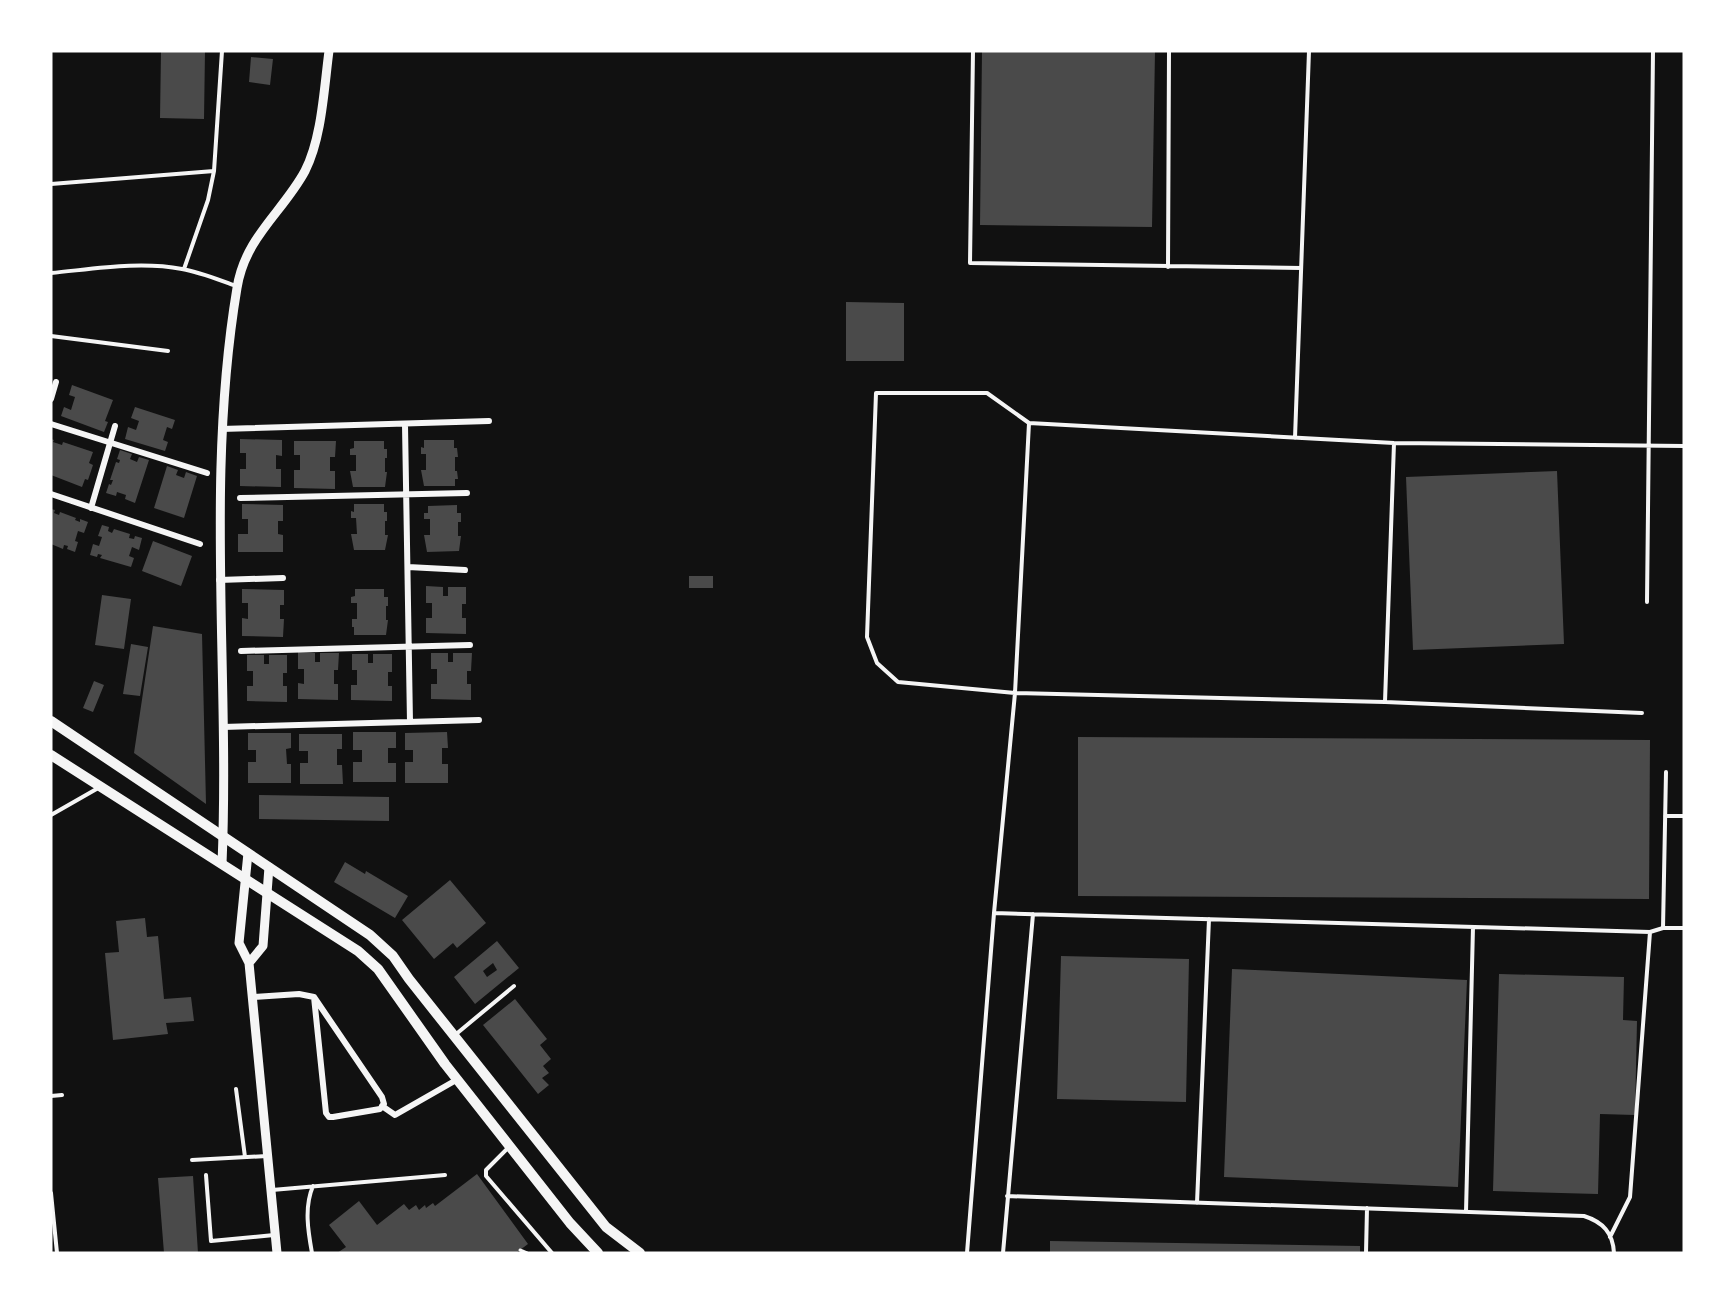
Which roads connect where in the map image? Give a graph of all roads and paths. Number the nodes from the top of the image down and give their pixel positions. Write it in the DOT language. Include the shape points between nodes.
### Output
graph roads {
  1 [pos="222,51"];
  2 [pos="329,51"];
  3 [pos="973,51"];
  4 [pos="1169,51"];
  5 [pos="1309,51"];
  6 [pos="1653,51"];
  7 [pos="214,171"];
  8 [pos="51,184"];
  9 [pos="1168,267"];
  10 [pos="1301,268"];
  11 [pos="183,269"];
  12 [pos="51,273"];
  13 [pos="237,286"];
  14 [pos="51,336"];
  15 [pos="168,351"];
  16 [pos="56,382"];
  17 [pos="51,399"];
  18 [pos="489,421"];
  19 [pos="1029,423"];
  20 [pos="51,424"];
  21 [pos="405,425"];
  22 [pos="115,426"];
  23 [pos="221,429"];
  24 [pos="1295,438"];
  25 [pos="109,443"];
  26 [pos="1394,443"];
  27 [pos="1647,446"];
  28 [pos="1684,446"];
  29 [pos="207,473"];
  30 [pos="467,492"];
  31 [pos="51,494"];
  32 [pos="406,495"];
  33 [pos="240,498"];
  34 [pos="91,507"];
  35 [pos="200,544"];
  36 [pos="408,567"];
  37 [pos="465,570"];
  38 [pos="283,578"];
  39 [pos="219,580"];
  40 [pos="1647,602"];
  41 [pos="470,645"];
  42 [pos="409,648"];
  43 [pos="241,651"];
  44 [pos="1015,693"];
  45 [pos="1385,702"];
  46 [pos="1642,713"];
  47 [pos="479,720"];
  48 [pos="51,721"];
  49 [pos="410,722"];
  50 [pos="223,727"];
  51 [pos="51,755"];
  52 [pos="1666,772"];
  53 [pos="100,787"];
  54 [pos="51,816"];
  55 [pos="1665,816"];
  56 [pos="1684,816"];
  57 [pos="223,836"];
  58 [pos="248,853"];
  59 [pos="222,864"];
  60 [pos="269,867"];
  61 [pos="245,879"];
  62 [pos="267,894"];
  63 [pos="994,913"];
  64 [pos="1033,914"];
  65 [pos="1209,919"];
  66 [pos="1473,927"];
  67 [pos="1663,928"];
  68 [pos="1684,928"];
  69 [pos="1650,932"];
  70 [pos="249,963"];
  71 [pos="514,986"];
  72 [pos="253,997"];
  73 [pos="314,997"];
  74 [pos="455,1036"];
  75 [pos="458,1079"];
  76 [pos="237,1089"];
  77 [pos="62,1095"];
  78 [pos="51,1096"];
  79 [pos="382,1106"];
  80 [pos="509,1146"];
  81 [pos="268,1156"];
  82 [pos="245,1157"];
  83 [pos="192,1160"];
  84 [pos="206,1175"];
  85 [pos="445,1175"];
  86 [pos="313,1186"];
  87 [pos="271,1190"];
  88 [pos="51,1193"];
  89 [pos="1007,1196"];
  90 [pos="1197,1203"];
  91 [pos="1367,1208"];
  92 [pos="1466,1212"];
  93 [pos="276,1235"];
  94 [pos="1610,1237"];
  95 [pos="520,1250"];
  96 [pos="57,1253"];
  97 [pos="277,1253"];
  98 [pos="312,1253"];
  99 [pos="526,1253"];
  100 [pos="552,1253"];
  101 [pos="598,1253"];
  102 [pos="640,1253"];
  103 [pos="967,1253"];
  104 [pos="1003,1253"];
  105 [pos="1366,1253"];
  106 [pos="1614,1253"];
  1 -- 7 [label="lane"];
  2 -- 13 [label="street" via="314,147 305,170 244,260"];
  3 -- 9 [label="lane" via="970,263"];
  4 -- 9 [label="lane"];
  5 -- 10 [label="lane"];
  6 -- 27 [label="lane"];
  7 -- 8 [label="lane"];
  7 -- 11 [label="lane" via="208,200"];
  9 -- 10 [label="lane"];
  10 -- 24 [label="lane"];
  11 -- 12 [label="lane" via="129,265"];
  11 -- 13 [label="lane"];
  13 -- 23 [label="street"];
  14 -- 15 [label="lane"];
  16 -- 17 [label="street"];
  18 -- 21 [label="street"];
  19 -- 24 [label="lane"];
  19 -- 44 [label="lane"];
  19 -- 44 [label="lane" via="987,393 876,393 867,637 877,663 898,682"];
  20 -- 25 [label="street"];
  21 -- 23 [label="street"];
  21 -- 32 [label="street"];
  22 -- 25 [label="street"];
  23 -- 39 [label="street"];
  24 -- 26 [label="lane"];
  25 -- 29 [label="street"];
  25 -- 34 [label="street"];
  26 -- 27 [label="lane"];
  26 -- 45 [label="lane"];
  27 -- 28 [label="lane"];
  27 -- 40 [label="lane"];
  30 -- 32 [label="street"];
  31 -- 34 [label="street"];
  32 -- 33 [label="street"];
  32 -- 36 [label="street"];
  34 -- 35 [label="street"];
  36 -- 37 [label="street"];
  36 -- 42 [label="street"];
  38 -- 39 [label="street"];
  39 -- 50 [label="street"];
  41 -- 42 [label="street"];
  42 -- 43 [label="street"];
  42 -- 49 [label="street"];
  44 -- 45 [label="lane"];
  44 -- 63 [label="lane"];
  45 -- 46 [label="lane"];
  47 -- 49 [label="street"];
  48 -- 57 [label="main road"];
  49 -- 50 [label="street"];
  50 -- 57 [label="street"];
  51 -- 53 [label="main road"];
  52 -- 55 [label="lane"];
  53 -- 54 [label="lane"];
  53 -- 59 [label="main road"];
  55 -- 56 [label="lane"];
  55 -- 67 [label="lane"];
  57 -- 58 [label="main road"];
  57 -- 59 [label="street"];
  58 -- 60 [label="main road"];
  58 -- 61 [label="street"];
  59 -- 61 [label="main road"];
  60 -- 62 [label="street"];
  60 -- 74 [label="main road" via="370,935 393,956"];
  61 -- 62 [label="main road"];
  61 -- 70 [label="street" via="239,943"];
  62 -- 70 [label="street" via="263,946"];
  62 -- 75 [label="main road" via="358,951 378,969"];
  63 -- 64 [label="lane"];
  63 -- 103 [label="lane"];
  64 -- 65 [label="lane"];
  64 -- 89 [label="lane"];
  65 -- 66 [label="lane"];
  65 -- 90 [label="lane"];
  66 -- 69 [label="lane"];
  66 -- 92 [label="lane"];
  67 -- 68 [label="lane"];
  67 -- 69 [label="lane"];
  69 -- 94 [label="lane" via="1630,1197"];
  70 -- 72 [label="street"];
  71 -- 74 [label="lane"];
  72 -- 73 [label="street"];
  72 -- 81 [label="street"];
  73 -- 79 [label="street" via="382,1097"];
  73 -- 79 [label="street" via="326,1113 333,1118"];
  74 -- 102 [label="main road" via="606,1227"];
  75 -- 79 [label="street" via="395,1115"];
  75 -- 80 [label="main road"];
  76 -- 82 [label="lane"];
  77 -- 78 [label="lane"];
  80 -- 100 [label="lane" via="486,1170 486,1176"];
  80 -- 101 [label="main road"];
  81 -- 82 [label="lane"];
  81 -- 87 [label="street"];
  82 -- 83 [label="lane"];
  84 -- 93 [label="lane" via="211,1241"];
  85 -- 86 [label="lane"];
  86 -- 87 [label="lane"];
  86 -- 98 [label="lane" via="308,1198"];
  87 -- 93 [label="street"];
  88 -- 96 [label="lane"];
  89 -- 90 [label="lane"];
  89 -- 104 [label="lane"];
  90 -- 91 [label="lane"];
  91 -- 92 [label="lane"];
  91 -- 105 [label="lane"];
  92 -- 94 [label="lane" via="1584,1216 1597,1220"];
  93 -- 97 [label="street"];
  94 -- 106 [label="lane"];
  95 -- 99 [label="path"];
}
